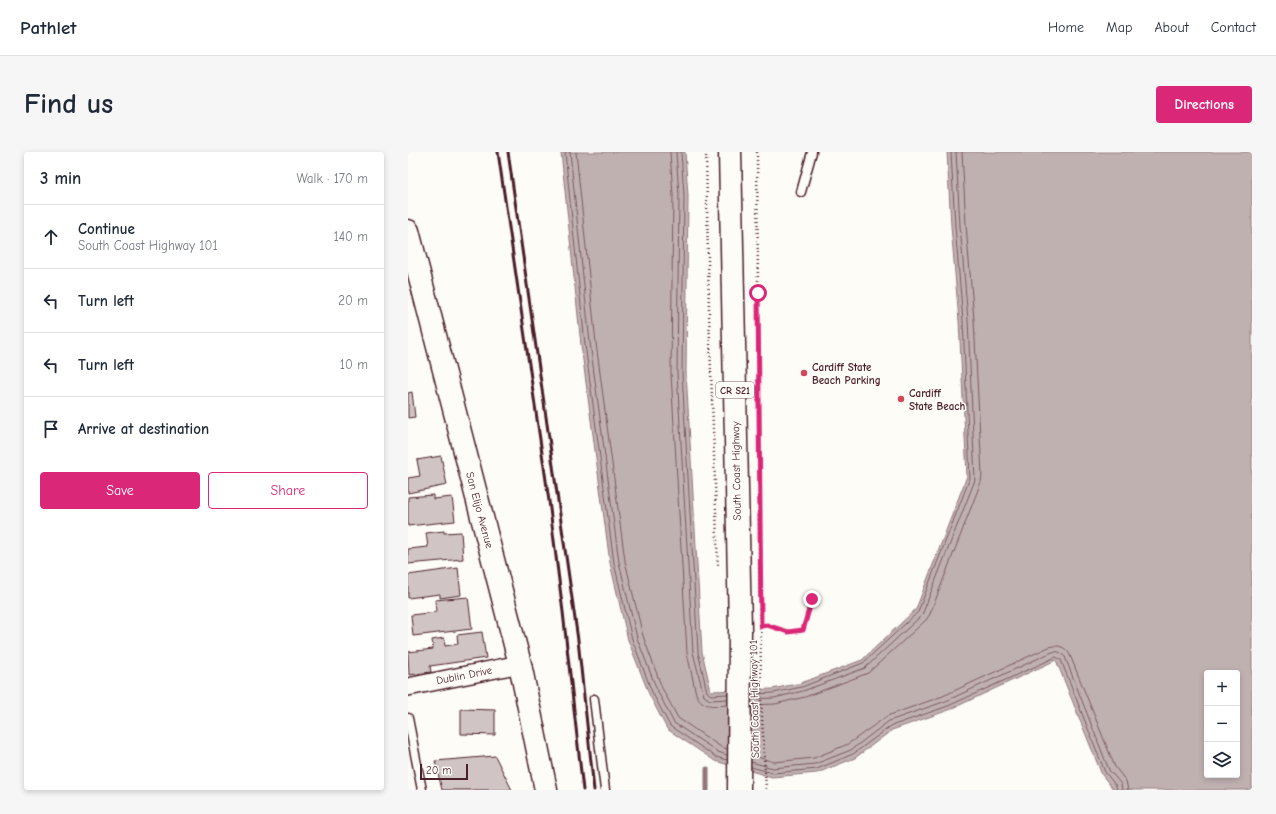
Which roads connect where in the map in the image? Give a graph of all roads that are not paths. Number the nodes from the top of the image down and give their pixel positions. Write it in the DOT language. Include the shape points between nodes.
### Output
graph roads {
  1 [pos="730,152"];
  2 [pos="812,152"];
  3 [pos="801,192"];
  4 [pos="408,231"];
  5 [pos="520,664"];
  6 [pos="408,687"];
  7 [pos="594,698"];
  8 [pos="408,718"];
  9 [pos="740,782"];
  10 [pos="422,790"];
  11 [pos="546,790"];
  12 [pos="605,790"];
  1 -- 9 [label="main road, South Coast Highway / CR S21" via="750,627"];
  2 -- 3 [label="lane"];
  4 -- 5 [label="main road, San Elijo Avenue"];
  5 -- 6 [label="street, Dublin Drive"];
  5 -- 11 [label="main road, San Elijo Avenue"];
  7 -- 12 [label="lane"];
  8 -- 10 [label="lane"];
}
